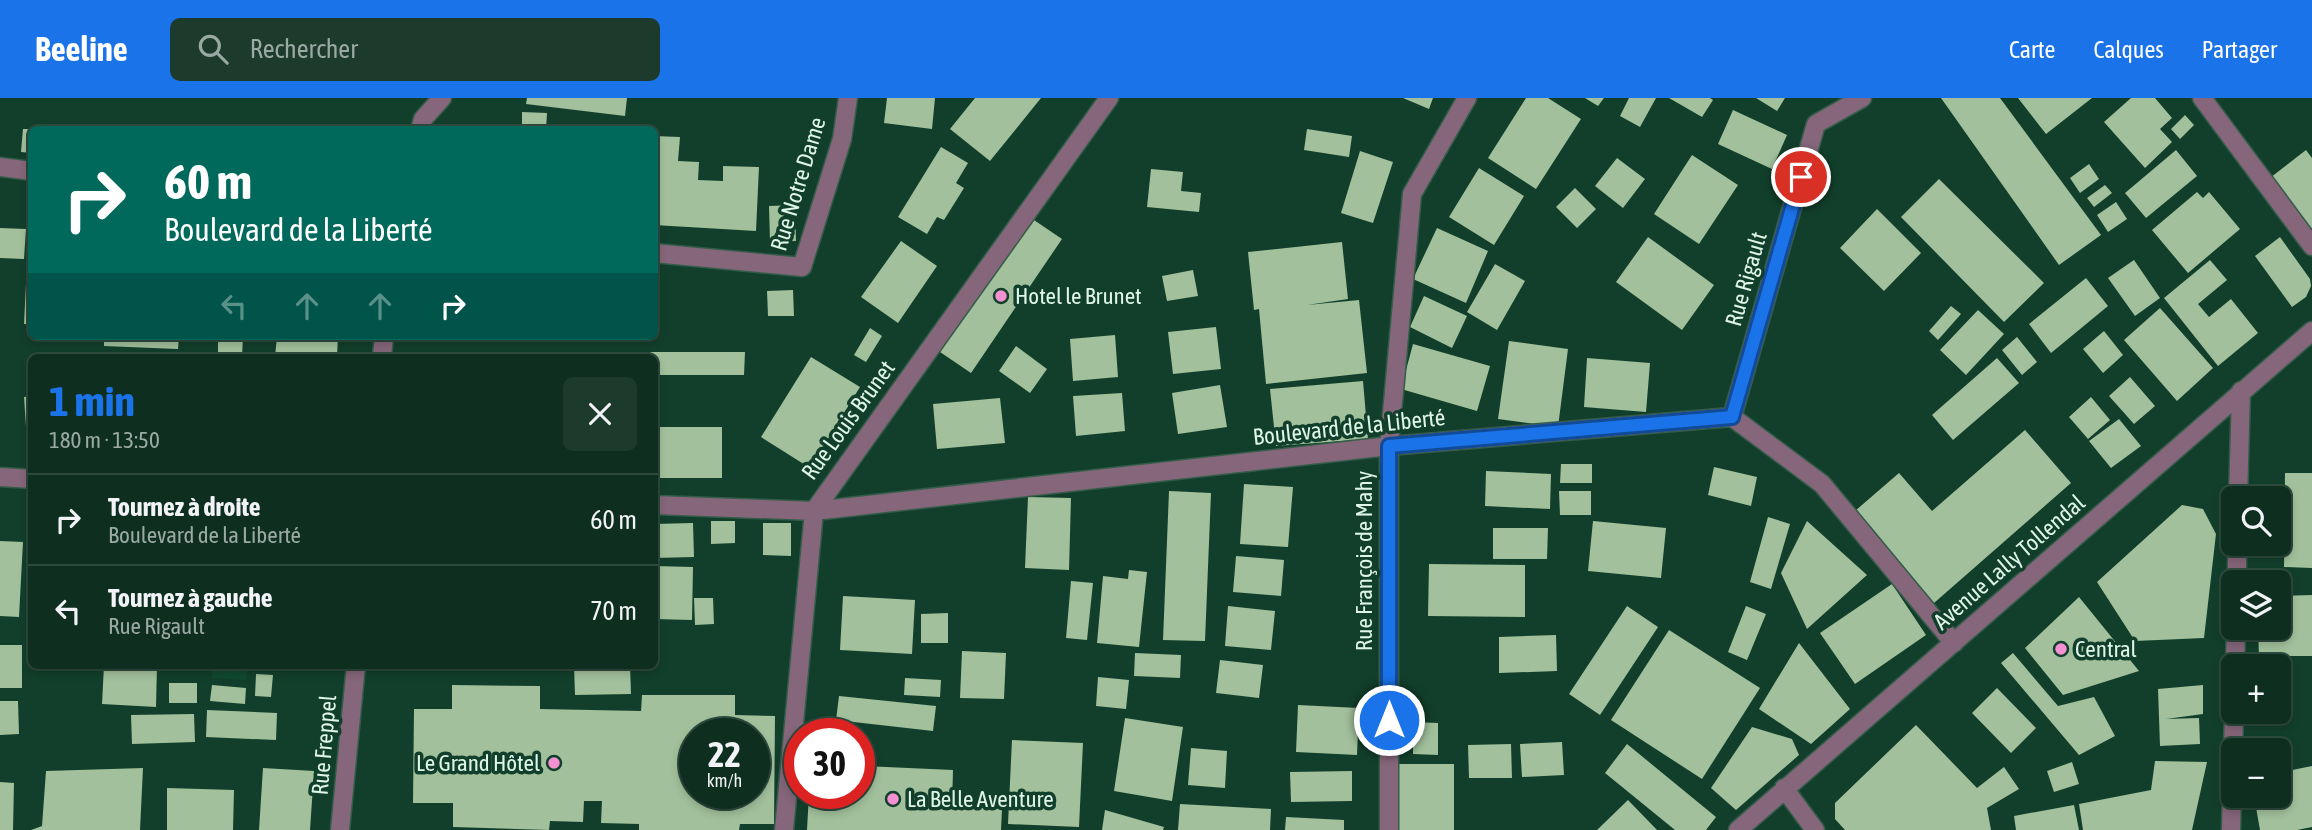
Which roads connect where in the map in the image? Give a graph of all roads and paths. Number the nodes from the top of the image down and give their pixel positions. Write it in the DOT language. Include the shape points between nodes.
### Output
graph roads {
  1 [pos="442,98"];
  2 [pos="848,98"];
  3 [pos="1109,98"];
  4 [pos="1467,98"];
  5 [pos="1862,98"];
  6 [pos="2202,98"];
  7 [pos="421,126"];
  8 [pos="0,167"];
  9 [pos="28,171"];
  10 [pos="2312,246"];
  11 [pos="658,253"];
  12 [pos="2312,331"];
  13 [pos="2241,391"];
  14 [pos="1732,417"];
  15 [pos="1389,446"];
  16 [pos="0,477"];
  17 [pos="28,479"];
  18 [pos="2238,486"];
  19 [pos="658,505"];
  20 [pos="814,511"];
  21 [pos="1954,643"];
  22 [pos="356,669"];
  23 [pos="2234,724"];
  24 [pos="1784,788"];
  25 [pos="340,830"];
  26 [pos="784,830"];
  27 [pos="1389,830"];
  28 [pos="1738,830"];
  29 [pos="1815,830"];
  30 [pos="2231,830"];
  1 -- 7 [label="street"];
  2 -- 11 [label="street, Rue Notre Dame" via="842,139 802,267"];
  3 -- 20 [label="street, Rue Louis Brunet"];
  4 -- 15 [label="street, Rue François de Mahy" via="1412,194"];
  5 -- 14 [label="street, Rue Rigault" via="1816,124"];
  6 -- 10 [label="street"];
  8 -- 9 [label="street"];
  12 -- 13 [label="street, Avenue Lally Tollendal"];
  13 -- 18 [label="street"];
  13 -- 21 [label="street, Avenue Lally Tollendal"];
  14 -- 15 [label="street, Boulevard de la Liberté"];
  14 -- 21 [label="street" via="1822,484"];
  15 -- 20 [label="street, Boulevard de la Liberté"];
  15 -- 27 [label="street, Rue François de Mahy"];
  16 -- 17 [label="street"];
  19 -- 20 [label="street, Boulevard de la Liberté"];
  20 -- 26 [label="street, Rue Louis Brunet"];
  21 -- 24 [label="street, Avenue Lally Tollendal"];
  22 -- 25 [label="street, Rue Freppel"];
  23 -- 30 [label="street"];
  24 -- 28 [label="street, Avenue Lally Tollendal"];
  24 -- 29 [label="street"];
}
